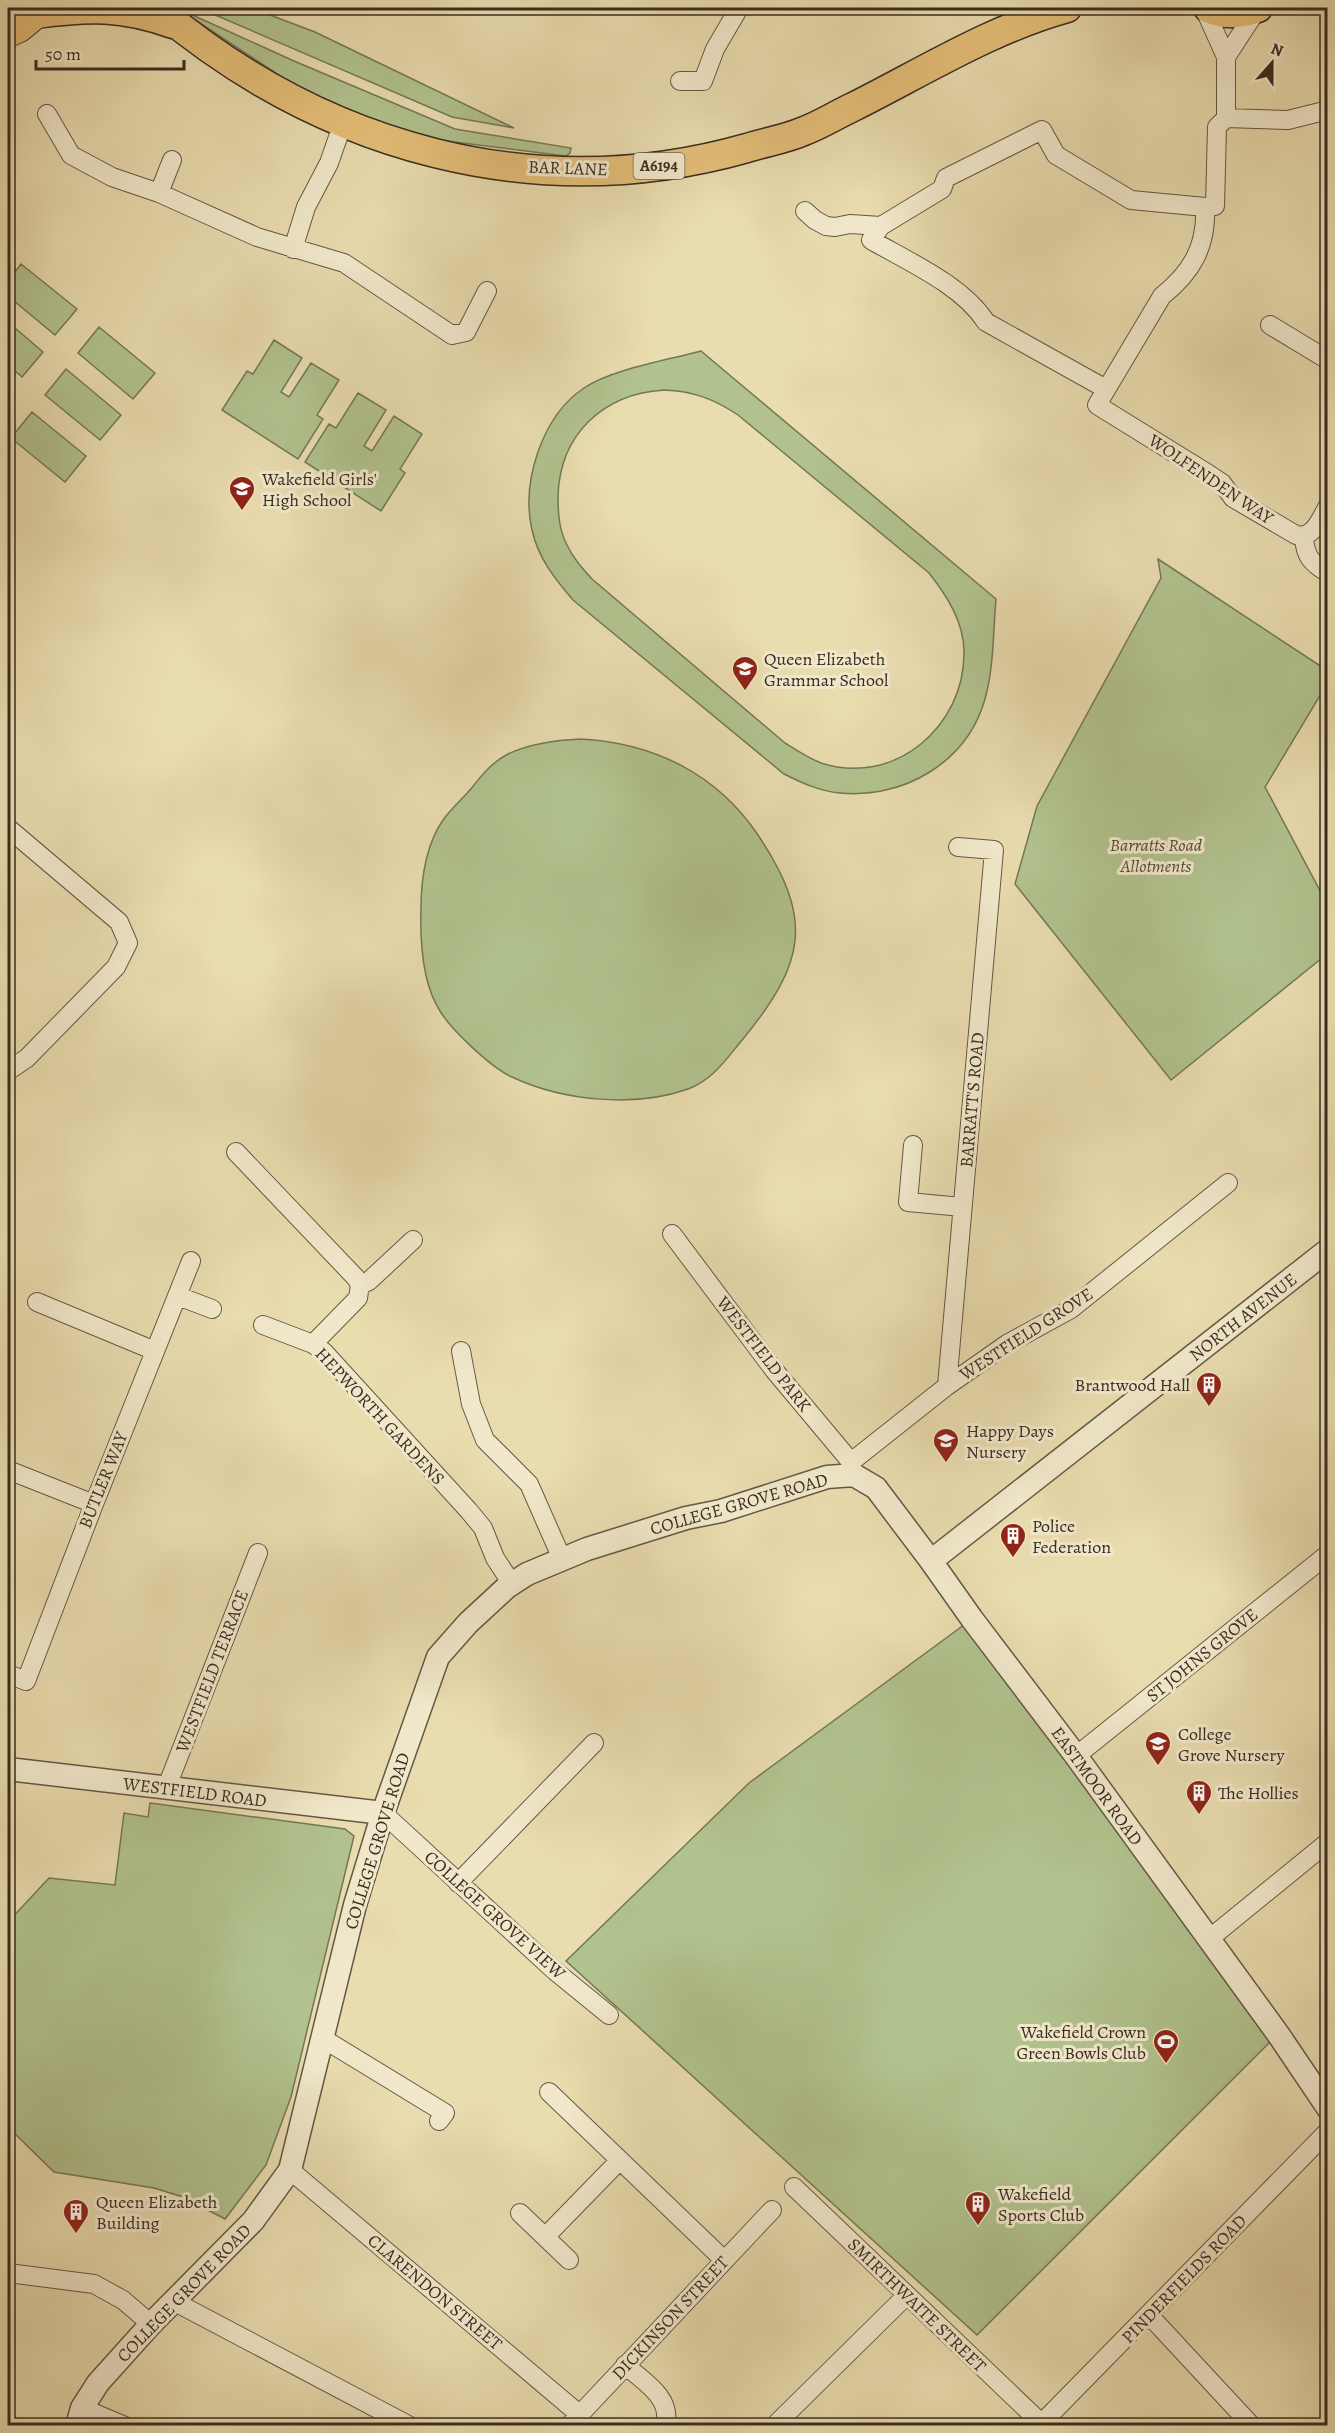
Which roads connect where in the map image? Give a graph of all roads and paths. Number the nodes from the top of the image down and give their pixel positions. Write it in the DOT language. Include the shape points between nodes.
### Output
graph roads {
  1 [pos="740,8"];
  2 [pos="1067,8"];
  3 [pos="1204,8"];
  4 [pos="1208,8"];
  5 [pos="1258,8"];
  6 [pos="39,11"];
  7 [pos="168,16"];
  8 [pos="8,32"];
  9 [pos="1226,57"];
  10 [pos="680,81"];
  11 [pos="1328,110"];
  12 [pos="48,114"];
  13 [pos="1226,118"];
  14 [pos="343,123"];
  15 [pos="172,160"];
  16 [pos="159,193"];
  17 [pos="1205,207"];
  18 [pos="805,211"];
  19 [pos="881,226"];
  20 [pos="293,249"];
  21 [pos="487,291"];
  22 [pos="1269,326"];
  23 [pos="1328,360"];
  24 [pos="1106,389"];
  25 [pos="1328,506"];
  26 [pos="1304,537"];
  27 [pos="1328,573"];
  28 [pos="8,828"];
  29 [pos="958,847"];
  30 [pos="8,1071"];
  31 [pos="913,1145"];
  32 [pos="236,1152"];
  33 [pos="1228,1184"];
  34 [pos="962,1207"];
  35 [pos="672,1233"];
  36 [pos="413,1240"];
  37 [pos="1328,1250"];
  38 [pos="191,1261"];
  39 [pos="360,1285"];
  40 [pos="178,1296"];
  41 [pos="37,1302"];
  42 [pos="212,1309"];
  43 [pos="263,1325"];
  44 [pos="313,1344"];
  45 [pos="155,1351"];
  46 [pos="461,1351"];
  47 [pos="947,1386"];
  48 [pos="853,1468"];
  49 [pos="8,1470"];
  50 [pos="94,1504"];
  51 [pos="258,1553"];
  52 [pos="1328,1554"];
  53 [pos="562,1559"];
  54 [pos="931,1561"];
  55 [pos="512,1584"];
  56 [pos="8,1674"];
  57 [pos="594,1743"];
  58 [pos="1076,1756"];
  59 [pos="8,1769"];
  60 [pos="166,1789"];
  61 [pos="382,1813"];
  62 [pos="1328,1842"];
  63 [pos="458,1883"];
  64 [pos="1209,1939"];
  65 [pos="609,2015"];
  66 [pos="322,2038"];
  67 [pos="549,2092"];
  68 [pos="1328,2108"];
  69 [pos="439,2121"];
  70 [pos="1328,2131"];
  71 [pos="620,2160"];
  72 [pos="291,2170"];
  73 [pos="794,2187"];
  74 [pos="772,2210"];
  75 [pos="520,2213"];
  76 [pos="544,2237"];
  77 [pos="569,2260"];
  78 [pos="724,2260"];
  79 [pos="8,2273"];
  80 [pos="907,2295"];
  81 [pos="175,2302"];
  82 [pos="1149,2315"];
  83 [pos="151,2324"];
  84 [pos="626,2365"];
  85 [pos="79,2417"];
  86 [pos="574,2420"];
  87 [pos="1040,2424"];
  88 [pos="125,2426"];
  89 [pos="410,2426"];
  90 [pos="664,2426"];
  91 [pos="774,2426"];
  92 [pos="1252,2426"];
  1 -- 10 [label="street" via="715,48 703,81"];
  2 -- 14 [label="main road, BAR LANE / A6194" via="1035,16 803,132 674,165 579,170 494,165 415,149"];
  3 -- 9 [label="street, WOLFENDEN WAY"];
  4 -- 5 [label="main road" via="1243,13"];
  5 -- 9 [label="street"];
  6 -- 7 [label="main road, BAR LANE / A6194" via="103,8"];
  6 -- 8 [label="highway"];
  7 -- 14 [label="main road, BAR LANE / A6194" via="250,73"];
  9 -- 13 [label="street, WOLFENDEN WAY"];
  11 -- 13 [label="street" via="1288,120"];
  12 -- 16 [label="street" via="71,155 112,177"];
  13 -- 17 [label="street, WOLFENDEN WAY" via="1217,127 1215,206"];
  14 -- 20 [label="street" via="306,207"];
  15 -- 16 [label="street"];
  16 -- 20 [label="street"];
  17 -- 19 [label="street" via="1131,200 1056,155 1042,130 946,178 942,189"];
  17 -- 24 [label="street, WOLFENDEN WAY" via="1206,224 1197,258 1162,296"];
  18 -- 19 [label="street" via="826,226"];
  19 -- 24 [label="street" via="872,240 961,294 986,322"];
  20 -- 21 [label="street" via="344,263 452,335 466,333"];
  22 -- 23 [label="street"];
  24 -- 26 [label="street, WOLFENDEN WAY" via="1096,405 1222,483 1233,498"];
  25 -- 26 [label="street" via="1311,534"];
  26 -- 27 [label="street" via="1307,557"];
  28 -- 30 [label="street" via="119,922 128,943 116,967 27,1058"];
  29 -- 34 [label="street, BARRATT'S ROAD" via="994,850"];
  31 -- 34 [label="street" via="908,1202"];
  32 -- 39 [label="street"];
  33 -- 47 [label="street, WESTFIELD GROVE" via="1071,1309 1007,1344"];
  34 -- 47 [label="street, BARRATT'S ROAD"];
  35 -- 48 [label="street, WESTFIELD PARK"];
  36 -- 39 [label="street"];
  37 -- 54 [label="street, NORTH AVENUE"];
  38 -- 40 [label="street, BUTLER WAY"];
  39 -- 44 [label="street, HEPWORTH GARDENS" via="358,1298"];
  40 -- 42 [label="street"];
  40 -- 45 [label="street, BUTLER WAY"];
  41 -- 45 [label="street"];
  43 -- 44 [label="street"];
  44 -- 55 [label="street, HEPWORTH GARDENS" via="469,1511 483,1528 495,1558"];
  45 -- 50 [label="street, BUTLER WAY"];
  46 -- 53 [label="street" via="471,1404 484,1440 529,1484"];
  47 -- 48 [label="street, WESTFIELD GROVE"];
  48 -- 53 [label="street, COLLEGE GROVE ROAD"];
  48 -- 54 [label="street, EASTMOOR ROAD" via="876,1488"];
  49 -- 50 [label="street"];
  50 -- 56 [label="street, BUTLER WAY" via="26,1681"];
  51 -- 60 [label="street, WESTFIELD TERRACE"];
  52 -- 58 [label="street, ST JOHNS GROVE"];
  53 -- 55 [label="street, COLLEGE GROVE ROAD"];
  54 -- 58 [label="street, EASTMOOR ROAD"];
  55 -- 61 [label="street, COLLEGE GROVE ROAD" via="468,1623 438,1657"];
  57 -- 63 [label="street"];
  58 -- 64 [label="street, EASTMOOR ROAD"];
  59 -- 60 [label="street, WESTFIELD ROAD"];
  60 -- 61 [label="street, WESTFIELD ROAD"];
  61 -- 63 [label="street, COLLEGE GROVE VIEW"];
  61 -- 66 [label="street, COLLEGE GROVE ROAD"];
  62 -- 64 [label="street"];
  63 -- 65 [label="street, COLLEGE GROVE VIEW"];
  64 -- 68 [label="street, EASTMOOR ROAD"];
  66 -- 69 [label="street" via="445,2113"];
  66 -- 72 [label="street, COLLEGE GROVE ROAD"];
  67 -- 71 [label="street"];
  70 -- 82 [label="street, PINDERFIELDS ROAD"];
  71 -- 76 [label="street"];
  71 -- 78 [label="street"];
  72 -- 81 [label="street, COLLEGE GROVE ROAD" via="253,2221"];
  72 -- 86 [label="street, CLARENDON STREET"];
  73 -- 80 [label="street, SMIRTHWAITE STREET"];
  74 -- 78 [label="street, DICKINSON STREET"];
  75 -- 76 [label="street"];
  76 -- 77 [label="street"];
  78 -- 84 [label="street, DICKINSON STREET"];
  79 -- 83 [label="street" via="94,2284 123,2300"];
  80 -- 87 [label="street, SMIRTHWAITE STREET"];
  80 -- 91 [label="street"];
  81 -- 83 [label="street, COLLEGE GROVE ROAD"];
  81 -- 89 [label="street"];
  82 -- 87 [label="street, PINDERFIELDS ROAD"];
  82 -- 92 [label="street"];
  83 -- 85 [label="street, COLLEGE GROVE ROAD" via="98,2383"];
  84 -- 86 [label="street, DICKINSON STREET"];
  84 -- 90 [label="street" via="663,2398 668,2415"];
  85 -- 88 [label="street"];
}
